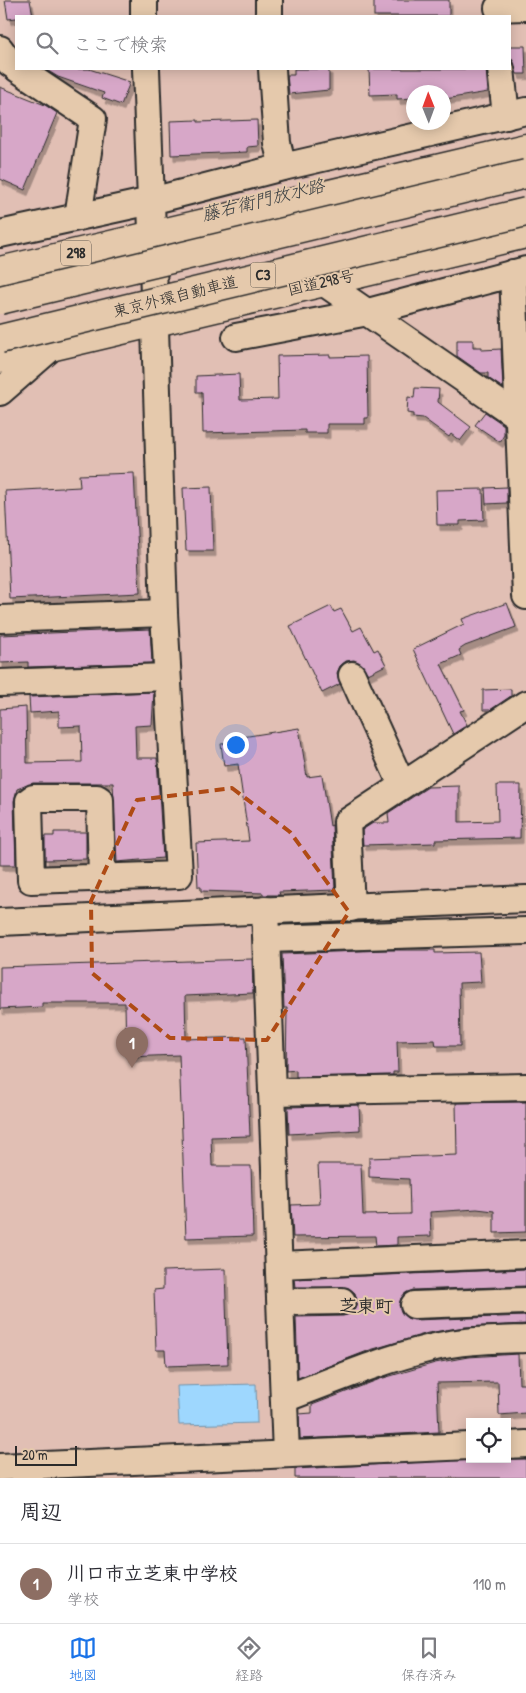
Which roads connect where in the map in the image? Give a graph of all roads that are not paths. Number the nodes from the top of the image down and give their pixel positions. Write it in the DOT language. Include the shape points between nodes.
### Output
graph roads {
  1 [pos="144,0"];
  2 [pos="269,0"];
  3 [pos="526,6"];
  4 [pos="498,8"];
  5 [pos="144,15"];
  6 [pos="270,15"];
  7 [pos="0,49"];
  8 [pos="15,67"];
  9 [pos="20,70"];
  10 [pos="146,70"];
  11 [pos="272,70"];
  12 [pos="502,70"];
  13 [pos="516,114"];
  14 [pos="526,148"];
  15 [pos="283,167"];
  16 [pos="526,174"];
  17 [pos="151,201"];
  18 [pos="526,212"];
  19 [pos="78,217"];
  20 [pos="0,234"];
  21 [pos="526,234"];
  22 [pos="152,236"];
  23 [pos="0,271"];
  24 [pos="519,272"];
  25 [pos="323,282"];
  26 [pos="0,300"];
  27 [pos="368,312"];
  28 [pos="153,321"];
  29 [pos="236,337"];
  30 [pos="0,339"];
  31 [pos="54,345"];
  32 [pos="0,359"];
  33 [pos="0,392"];
  34 [pos="522,420"];
  35 [pos="526,596"];
  36 [pos="164,613"];
  37 [pos="0,619"];
  38 [pos="352,675"];
  39 [pos="167,677"];
  40 [pos="0,683"];
  41 [pos="526,704"];
  42 [pos="402,785"];
  43 [pos="179,875"];
  44 [pos="102,878"];
  45 [pos="526,899"];
  46 [pos="351,908"];
  47 [pos="265,910"];
  48 [pos="179,914"];
  49 [pos="0,922"];
  50 [pos="526,931"];
  51 [pos="267,939"];
  52 [pos="526,1087"];
  53 [pos="272,1092"];
  54 [pos="526,1254"];
  55 [pos="280,1265"];
  56 [pos="342,1301"];
  57 [pos="526,1301"];
  58 [pos="281,1302"];
  59 [pos="414,1304"];
  60 [pos="526,1339"];
  61 [pos="284,1399"];
  62 [pos="526,1444"];
  63 [pos="511,1445"];
  64 [pos="466,1446"];
  65 [pos="286,1454"];
  66 [pos="204,1468"];
  67 [pos="14,1470"];
  1 -- 5 [label="street"];
  2 -- 6 [label="street"];
  3 -- 4 [label="street"];
  7 -- 8 [label="street"];
  9 -- 19 [label="street" via="93,119"];
  10 -- 17 [label="street"];
  11 -- 15 [label="street" via="277,143"];
  12 -- 13 [label="street"];
  13 -- 15 [label="street"];
  14 -- 22 [label="highway, 298"];
  15 -- 17 [label="street"];
  16 -- 26 [label="highway, C3, bridge"];
  17 -- 19 [label="street"];
  17 -- 22 [label="street"];
  18 -- 30 [label="highway, 東京外環自動車道 / C3, bridge"];
  19 -- 20 [label="street"];
  21 -- 25 [label="highway, 国道298号"];
  22 -- 23 [label="highway, 298"];
  22 -- 28 [label="street"];
  24 -- 27 [label="street"];
  24 -- 34 [label="street"];
  25 -- 27 [label="street"];
  25 -- 28 [label="highway, 国道298号"];
  27 -- 29 [label="street"];
  27 -- 34 [label="street"];
  28 -- 31 [label="highway, 国道298号"];
  28 -- 36 [label="street"];
  31 -- 32 [label="highway, 国道298号"];
  31 -- 33 [label="street"];
  34 -- 35 [label="street"];
  36 -- 37 [label="street"];
  36 -- 39 [label="street"];
  38 -- 42 [label="street"];
  39 -- 40 [label="street"];
  39 -- 43 [label="street"];
  41 -- 42 [label="street"];
  42 -- 46 [label="street" via="347,822"];
  43 -- 44 [label="street"];
  43 -- 48 [label="street"];
  45 -- 46 [label="street"];
  46 -- 47 [label="street"];
  47 -- 48 [label="street"];
  47 -- 51 [label="street"];
  48 -- 49 [label="street"];
  50 -- 51 [label="street"];
  51 -- 53 [label="street"];
  52 -- 53 [label="street"];
  53 -- 55 [label="street"];
  54 -- 55 [label="street"];
  55 -- 58 [label="street"];
  56 -- 58 [label="street"];
  57 -- 59 [label="street"];
  58 -- 61 [label="street"];
  60 -- 61 [label="street" via="466,1342 431,1348"];
  61 -- 65 [label="street"];
  62 -- 63 [label="street"];
  64 -- 65 [label="street"];
  65 -- 66 [label="street"];
  66 -- 67 [label="street"];
}
